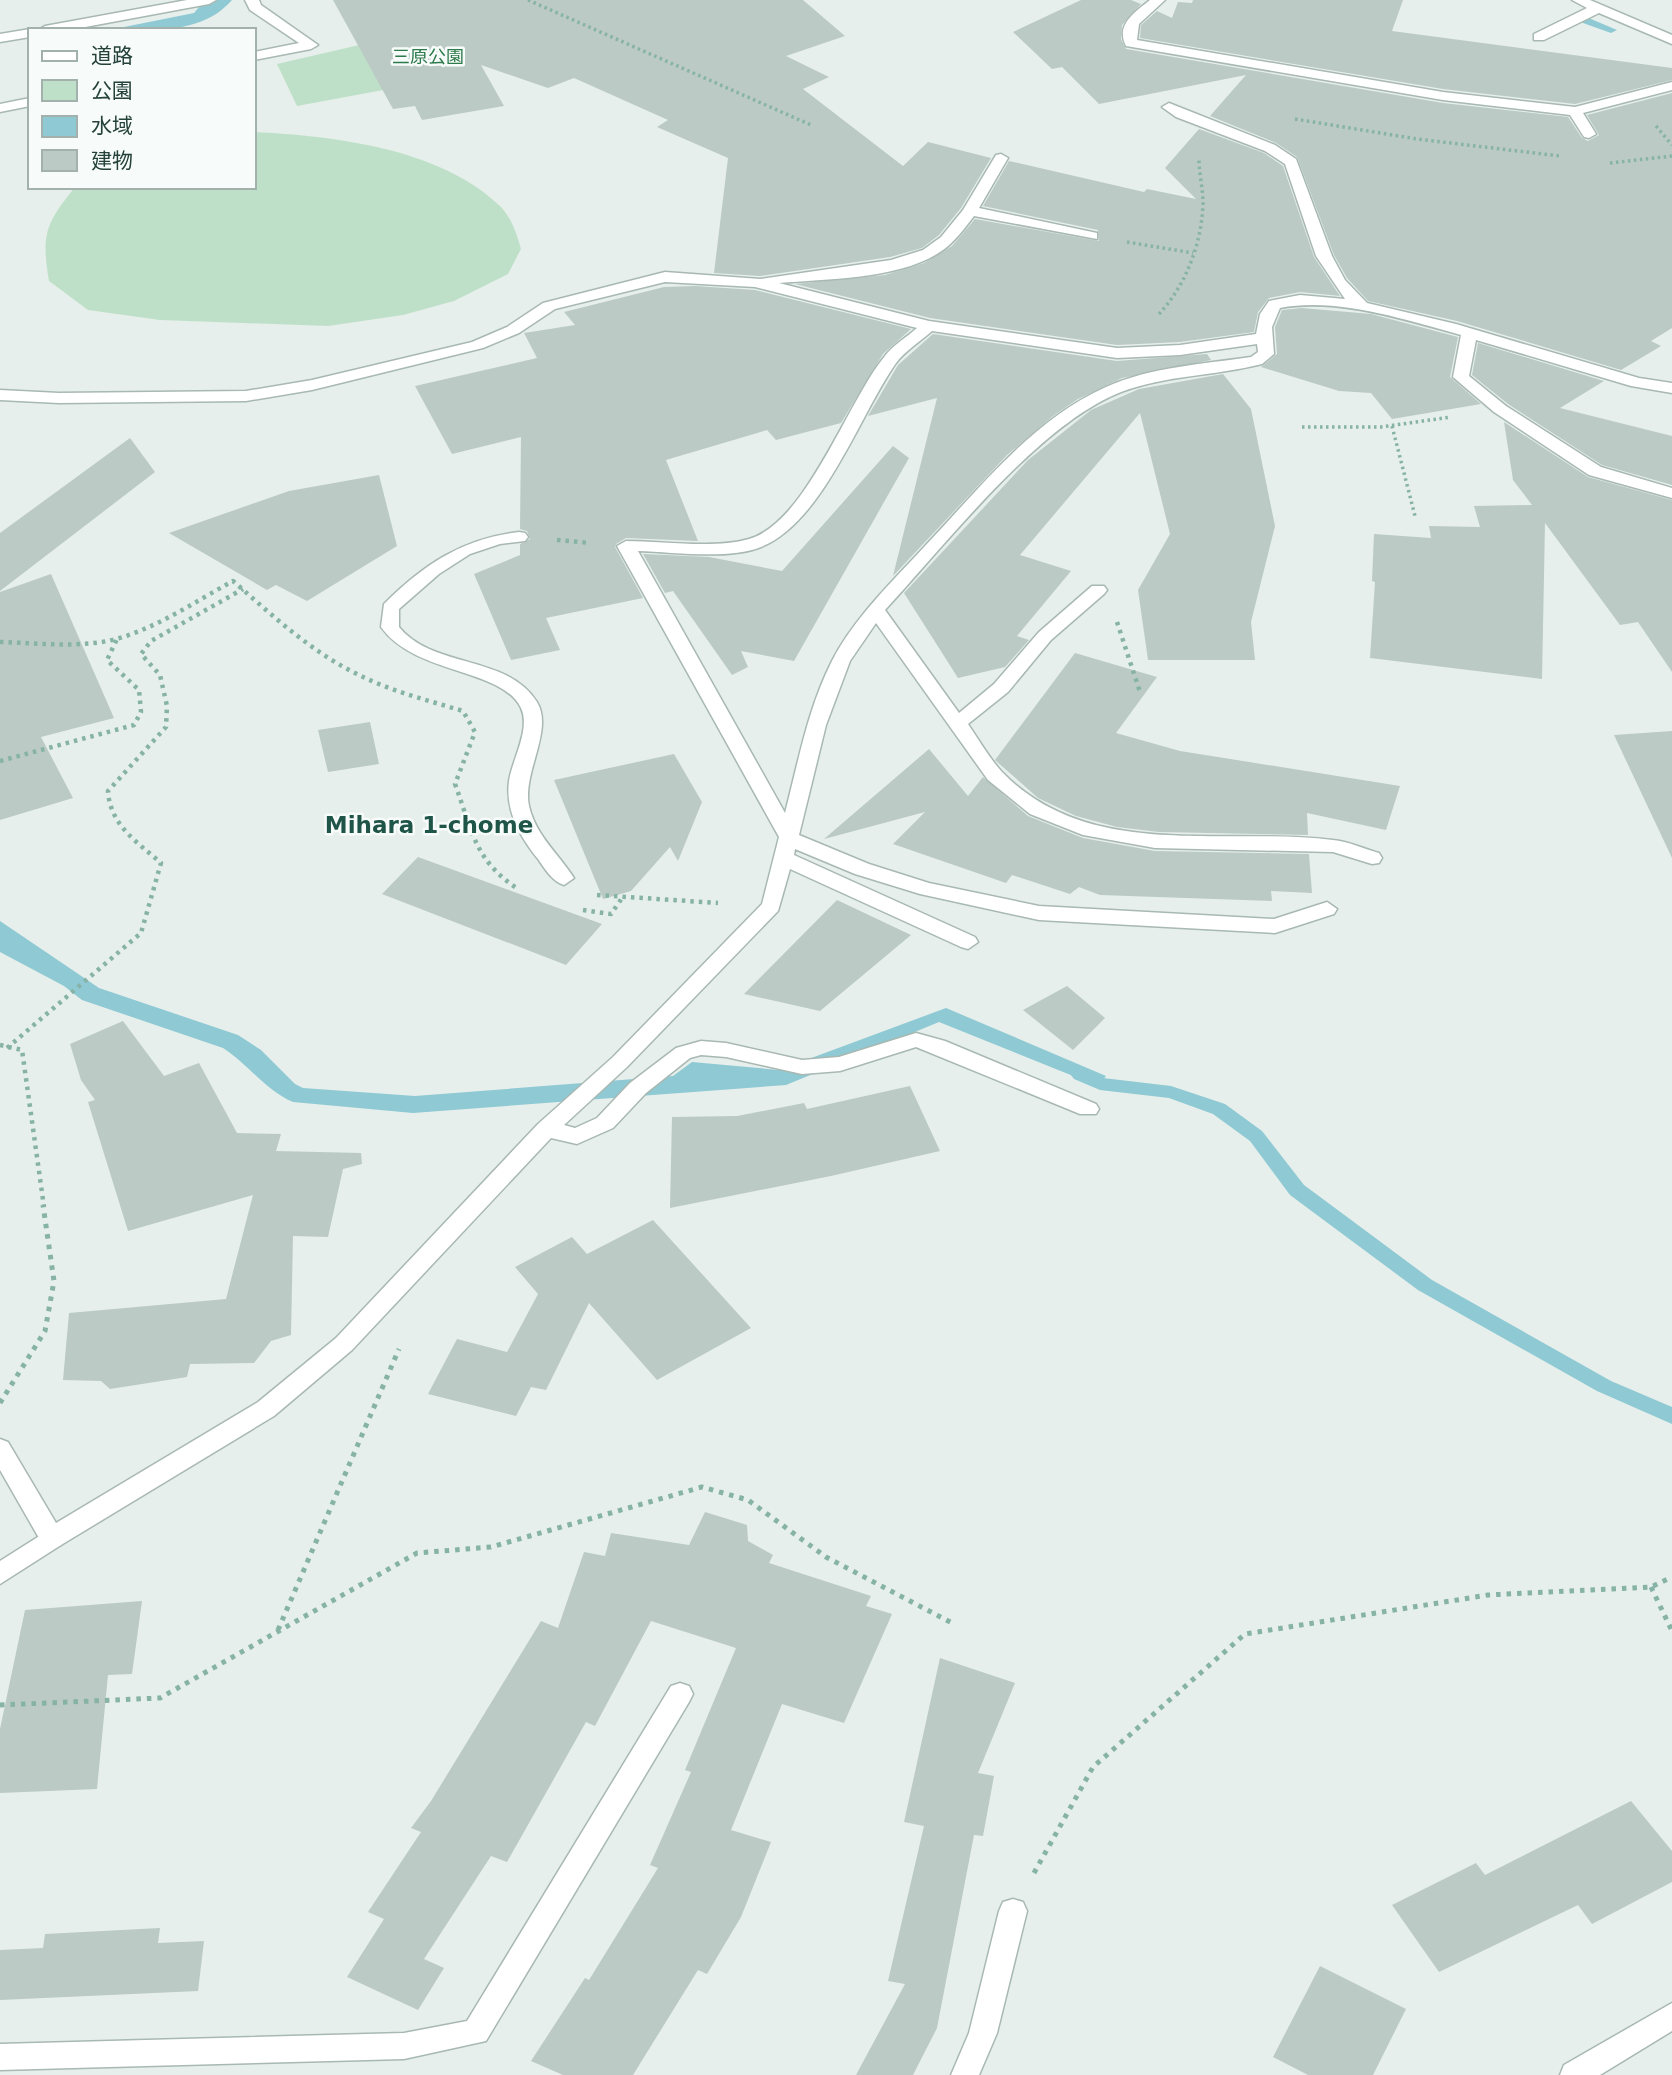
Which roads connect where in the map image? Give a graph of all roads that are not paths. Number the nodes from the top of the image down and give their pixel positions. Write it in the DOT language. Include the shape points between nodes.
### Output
graph roads {
  1 [pos="252,0"];
  2 [pos="1158,0"];
  3 [pos="1579,0"];
  4 [pos="192,2"];
  5 [pos="1597,9"];
  6 [pos="56,28"];
  7 [pos="28,33"];
  8 [pos="1539,37"];
  9 [pos="0,38"];
  10 [pos="1672,40"];
  11 [pos="256,56"];
  12 [pos="1672,86"];
  13 [pos="28,102"];
  14 [pos="1169,107"];
  15 [pos="0,108"];
  16 [pos="1574,111"];
  17 [pos="1589,134"];
  18 [pos="1001,158"];
  19 [pos="970,211"];
  20 [pos="1092,236"];
  21 [pos="755,282"];
  22 [pos="1360,305"];
  23 [pos="929,326"];
  24 [pos="1469,335"];
  25 [pos="1264,338"];
  26 [pos="1672,388"];
  27 [pos="0,395"];
  28 [pos="1672,493"];
  29 [pos="519,537"];
  30 [pos="1098,590"];
  31 [pos="876,610"];
  32 [pos="959,722"];
  33 [pos="788,849"];
  34 [pos="1372,858"];
  35 [pos="564,878"];
  36 [pos="1327,909"];
  37 [pos="968,942"];
  38 [pos="1088,1109"];
  39 [pos="547,1129"];
  40 [pos="0,1449"];
  41 [pos="52,1538"];
  42 [pos="0,1574"];
  43 [pos="680,1694"];
  44 [pos="1013,1911"];
  45 [pos="1672,2016"];
  46 [pos="0,2057"];
  47 [pos="965,2075"];
  48 [pos="1574,2075"];
  1 -- 11 [label="street" via="255,7 311,45"];
  2 -- 16 [label="street" via="1129,25 1131,43 1430,94"];
  3 -- 5 [label="street"];
  4 -- 6 [label="street"];
  5 -- 8 [label="street"];
  5 -- 10 [label="street"];
  7 -- 9 [label="street"];
  12 -- 16 [label="street"];
  13 -- 15 [label="street"];
  14 -- 22 [label="street" via="1188,120 1266,146 1290,161 1320,247 1340,288"];
  16 -- 17 [label="street"];
  18 -- 19 [label="street"];
  19 -- 20 [label="street"];
  19 -- 21 [label="street" via="952,234 928,253 874,267"];
  21 -- 23 [label="street"];
  21 -- 27 [label="street" via="665,277 620,286 548,306 513,330 477,345 359,375 246,396"];
  22 -- 24 [label="street"];
  22 -- 25 [label="street" via="1303,299 1275,304 1268,312"];
  23 -- 25 [label="street" via="1117,353"];
  23 -- 33 [label="street" via="891,358 814,490 785,523 756,543 725,547 626,545"];
  24 -- 26 [label="street" via="1637,383"];
  24 -- 28 [label="street" via="1461,377 1500,410 1595,471"];
  25 -- 31 [label="street" via="1266,354 1256,361 1149,378 1114,389 1081,407 1025,449"];
  29 -- 35 [label="street" via="480,542 446,559 390,608 390,627 405,644 484,673 513,689 529,705 534,721 519,766 517,793 523,821"];
  30 -- 32 [label="street" via="1045,636 1001,688"];
  31 -- 32 [label="street"];
  31 -- 33 [label="street" via="841,661 817,725"];
  32 -- 34 [label="street" via="995,776 1013,792 1037,810 1080,828 1156,842 1334,846"];
  33 -- 36 [label="street" via="914,885 1039,913 1275,926"];
  33 -- 37 [label="street"];
  33 -- 39 [label="street" via="771,906 620,1062"];
  38 -- 39 [label="street" via="916,1040 840,1064 802,1066 701,1048 683,1054 638,1088 605,1124 577,1136"];
  39 -- 41 [label="street" via="344,1344 276,1401"];
  40 -- 41 [label="street"];
  41 -- 42 [label="street"];
  43 -- 46 [label="street" via="476,2032 404,2046"];
  44 -- 47 [label="street" via="983,2032"];
  45 -- 48 [label="street"];
}
